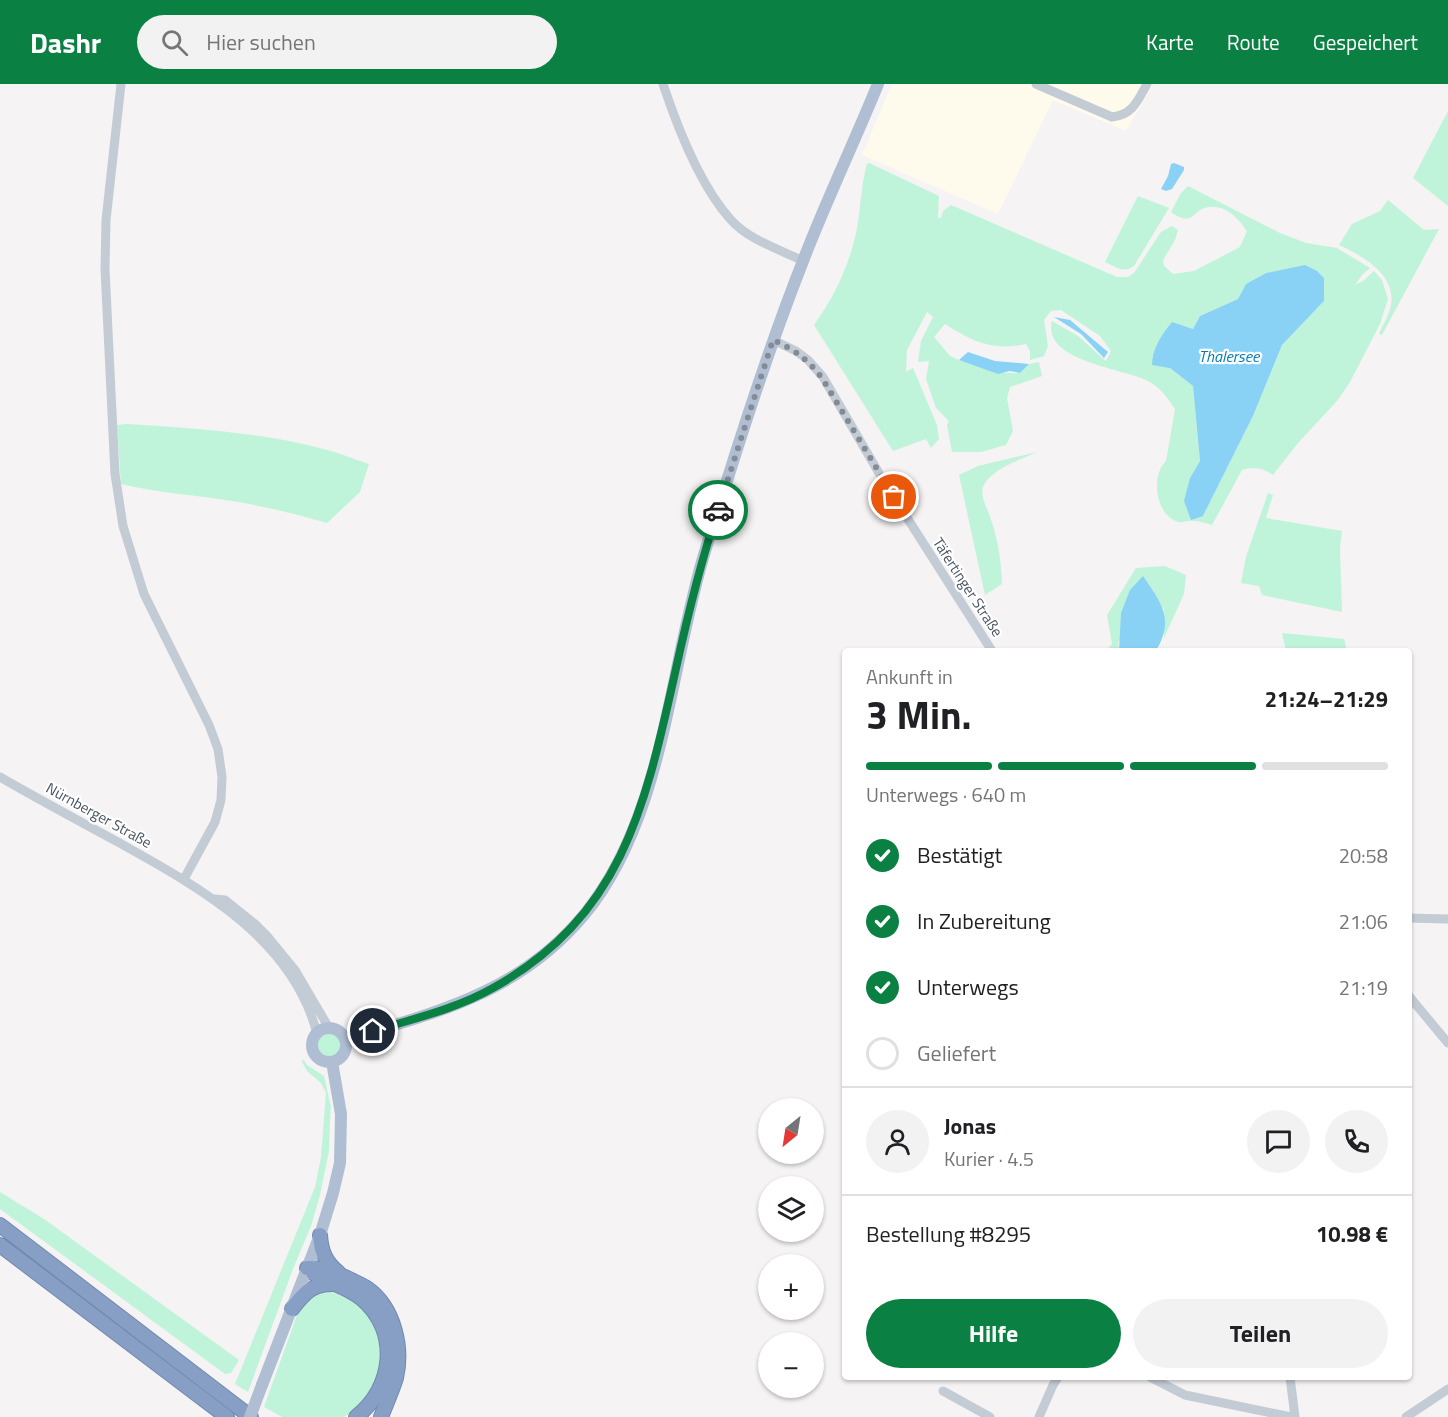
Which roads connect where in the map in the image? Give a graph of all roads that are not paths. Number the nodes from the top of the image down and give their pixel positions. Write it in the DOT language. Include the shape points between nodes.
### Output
graph roads {
  1 [pos="121,84"];
  2 [pos="663,84"];
  3 [pos="878,84"];
  4 [pos="1036,84"];
  5 [pos="1147,84"];
  6 [pos="803,261"];
  7 [pos="773,340"];
  8 [pos="990,648"];
  9 [pos="0,777"];
  10 [pos="184,879"];
  11 [pos="1412,918"];
  12 [pos="1448,919"];
  13 [pos="284,962"];
  14 [pos="1412,1000"];
  15 [pos="329,1028"];
  16 [pos="317,1034"];
  17 [pos="345,1040"];
  18 [pos="1448,1043"];
  19 [pos="332,1062"];
  20 [pos="0,1225"];
  21 [pos="320,1235"];
  22 [pos="0,1245"];
  23 [pos="307,1268"];
  24 [pos="338,1279"];
  25 [pos="292,1309"];
  26 [pos="1056,1380"];
  27 [pos="1156,1380"];
  28 [pos="1290,1380"];
  29 [pos="1448,1389"];
  30 [pos="943,1391"];
  31 [pos="247,1414"];
  32 [pos="227,1417"];
  33 [pos="263,1417"];
  34 [pos="356,1417"];
  35 [pos="381,1417"];
  36 [pos="990,1417"];
  37 [pos="1039,1417"];
  38 [pos="1293,1417"];
  39 [pos="1406,1417"];
  1 -- 10 [label="street" via="106,220 104,278 123,526 144,594 209,725 222,777 215,822"];
  2 -- 6 [label="street" via="690,153 731,220 747,233"];
  3 -- 6 [label="main road"];
  4 -- 5 [label="street" via="1112,117 1130,112"];
  6 -- 7 [label="main road"];
  7 -- 8 [label="street, Täfertinger Straße" via="808,360 822,378"];
  7 -- 17 [label="main road" via="696,583 644,799 621,855 596,899 555,945 493,988 443,1010"];
  9 -- 10 [label="street, Nürnberger Straße"];
  10 -- 13 [label="street, Nürnberger Straße" via="215,899"];
  11 -- 12 [label="street"];
  13 -- 15 [label="street" via="304,983"];
  13 -- 16 [label="street"];
  14 -- 18 [label="street"];
  15 -- 16 [label="main road"];
  15 -- 17 [label="main road" via="339,1031"];
  16 -- 19 [label="main road" via="314,1052 321,1060"];
  17 -- 19 [label="main road" via="344,1054"];
  19 -- 21 [label="main road" via="341,1114 340,1163"];
  20 -- 31 [label="highway"];
  21 -- 23 [label="main road"];
  21 -- 24 [label="highway" via="324,1256"];
  22 -- 32 [label="highway"];
  23 -- 24 [label="highway" via="317,1267"];
  23 -- 25 [label="main road"];
  24 -- 25 [label="highway" via="312,1288"];
  24 -- 34 [label="highway" via="369,1306 387,1341 387,1368 381,1387"];
  24 -- 35 [label="highway" via="368,1289 381,1302 394,1327 398,1366"];
  25 -- 31 [label="main road, bridge"];
  26 -- 37 [label="street"];
  27 -- 38 [label="street" via="1185,1395"];
  28 -- 38 [label="street"];
  29 -- 39 [label="street"];
  30 -- 36 [label="street"];
  31 -- 33 [label="highway"];
}
